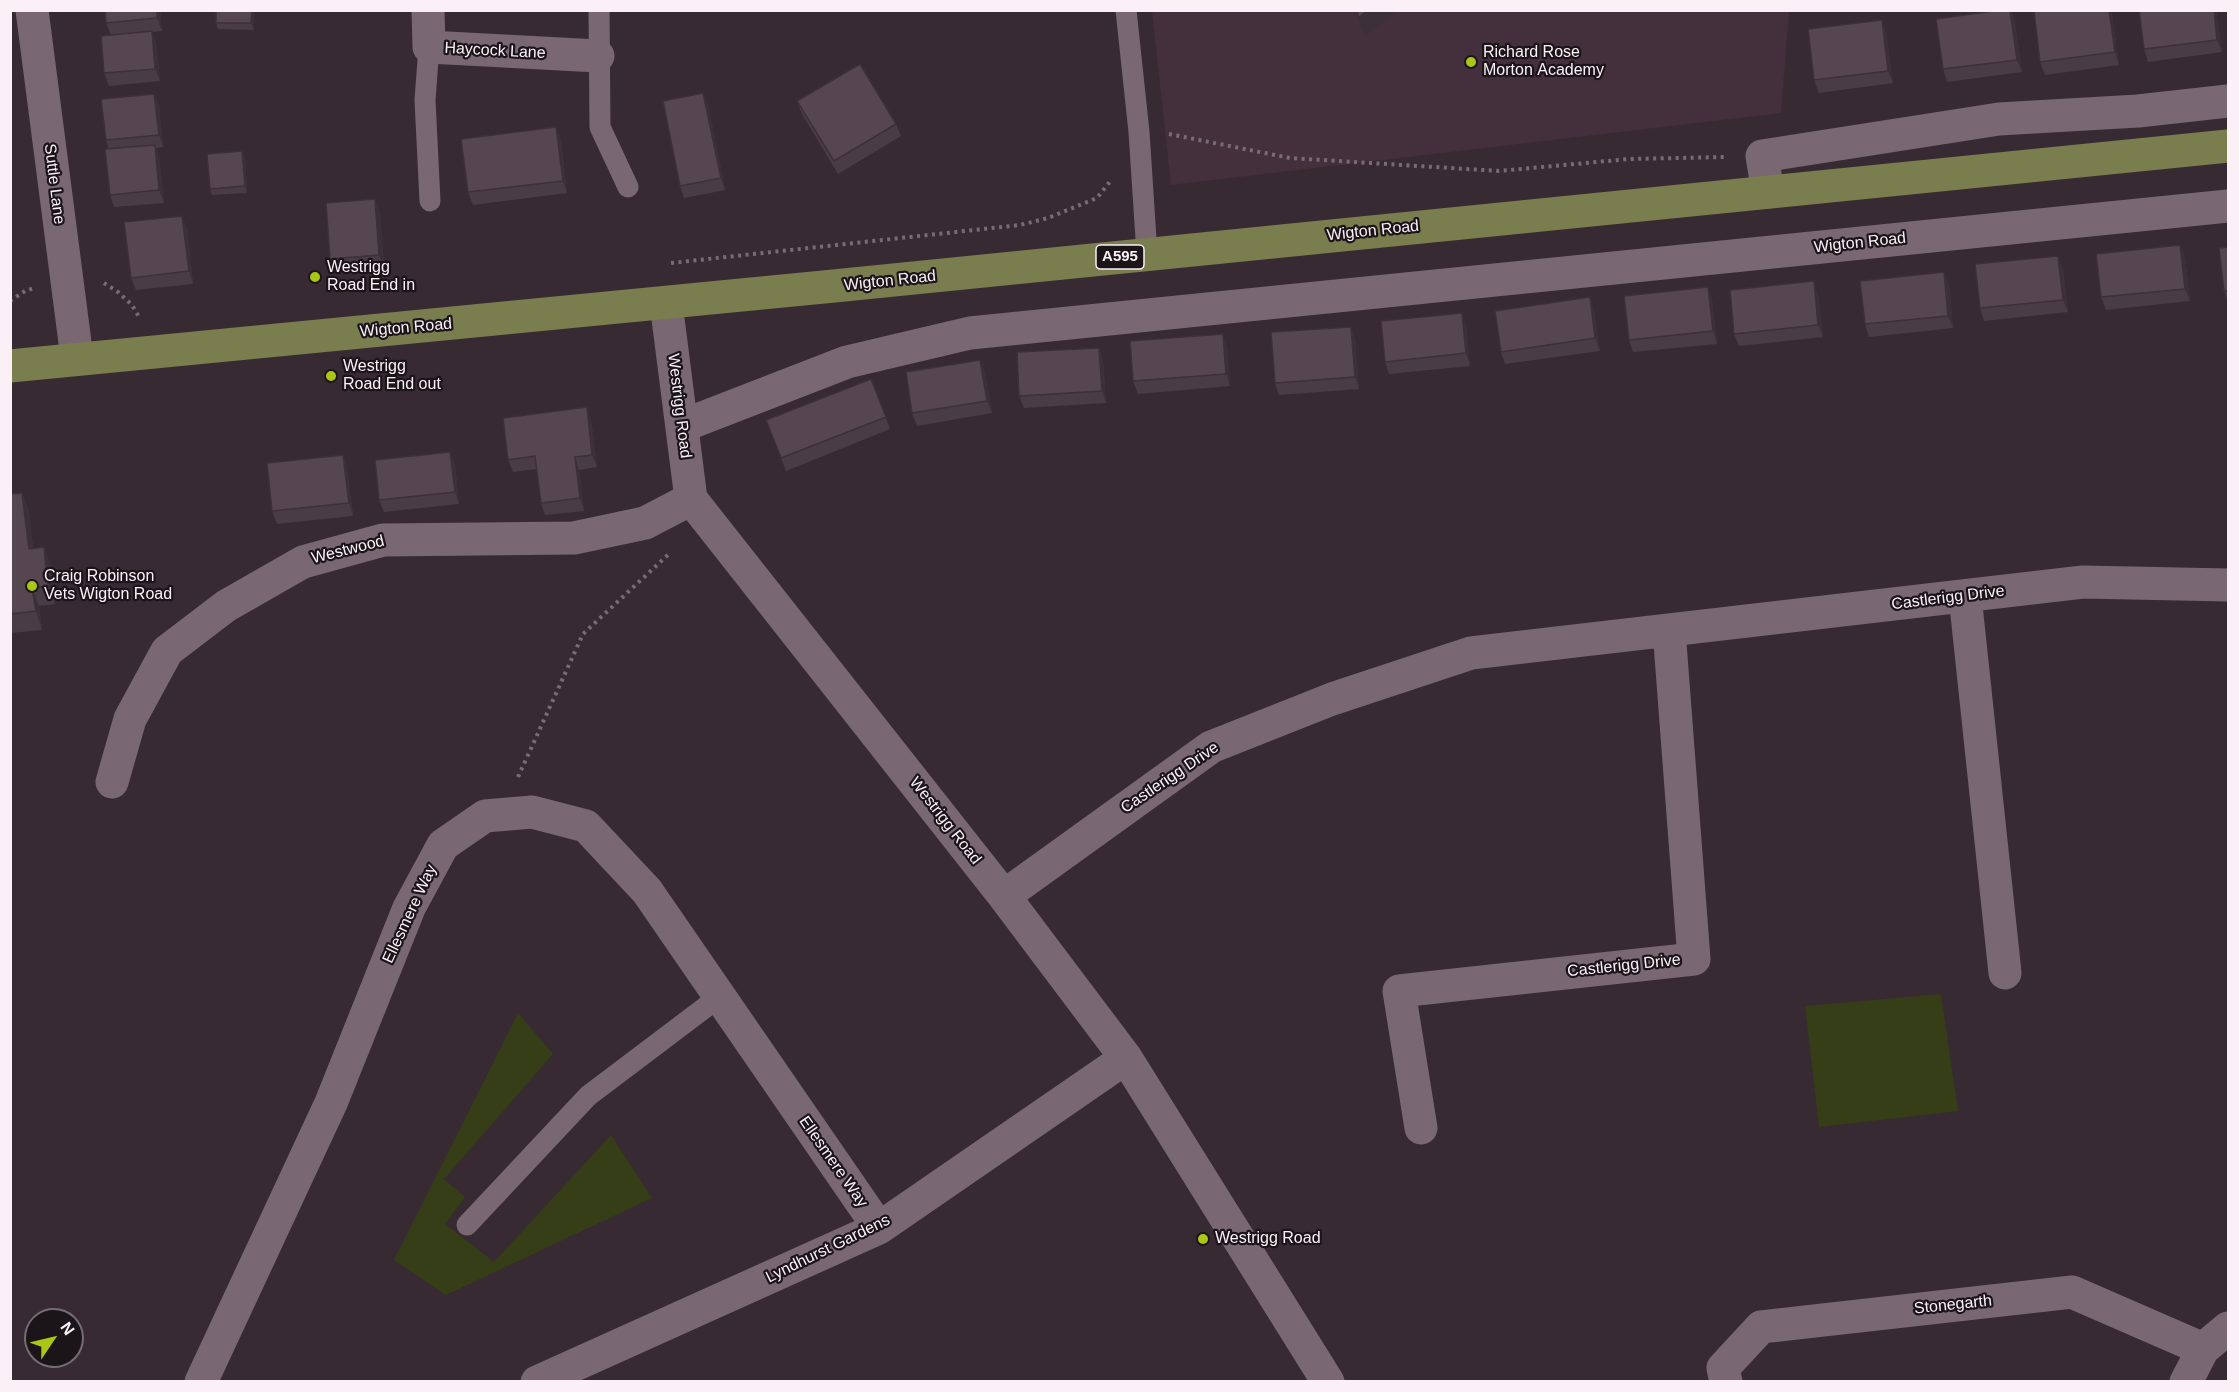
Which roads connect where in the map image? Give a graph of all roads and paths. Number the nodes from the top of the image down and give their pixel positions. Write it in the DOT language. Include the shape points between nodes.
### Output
graph roads {
  1 [pos="32,10"];
  2 [pos="428,10"];
  3 [pos="599,10"];
  4 [pos="1126,10"];
  5 [pos="429,47"];
  6 [pos="598,56"];
  7 [pos="2229,101"];
  8 [pos="1139,132"];
  9 [pos="2229,146"];
  10 [pos="1762,156"];
  11 [pos="1118,172"];
  12 [pos="628,187"];
  13 [pos="1768,192"];
  14 [pos="430,201"];
  15 [pos="2229,206"];
  16 [pos="1147,254"];
  17 [pos="661,264"];
  18 [pos="66,282"];
  19 [pos="10,301"];
  20 [pos="666,303"];
  21 [pos="141,321"];
  22 [pos="77,358"];
  23 [pos="10,366"];
  24 [pos="682,426"];
  25 [pos="699,509"];
  26 [pos="2229,585"];
  27 [pos="1965,596"];
  28 [pos="1669,630"];
  29 [pos="112,782"];
  30 [pos="501,815"];
  31 [pos="1004,896"];
  32 [pos="2006,973"];
  33 [pos="719,997"];
  34 [pos="1126,1058"];
  35 [pos="1421,1128"];
  36 [pos="466,1225"];
  37 [pos="879,1228"];
  38 [pos="2229,1328"];
  39 [pos="2204,1349"];
  40 [pos="201,1382"];
  41 [pos="537,1382"];
  42 [pos="1328,1382"];
  43 [pos="1726,1382"];
  44 [pos="2186,1382"];
  1 -- 18 [label="street, Suttle Lane"];
  2 -- 5 [label="street, Haycock Lane"];
  3 -- 6 [label="lane"];
  4 -- 8 [label="lane"];
  5 -- 6 [label="street, Haycock Lane"];
  5 -- 14 [label="lane" via="425,100"];
  6 -- 12 [label="lane" via="600,127"];
  7 -- 10 [label="street" via="1999,119"];
  8 -- 10 [label="path" via="1157,132 1290,158 1499,171 1629,159"];
  8 -- 16 [label="lane"];
  9 -- 13 [label="main road, Wigton Road / A595"];
  10 -- 13 [label="street"];
  11 -- 17 [label="path" via="1097,198 1020,225"];
  13 -- 16 [label="main road, Wigton Road / A595"];
  15 -- 24 [label="street, Wigton Road" via="970,333 847,362"];
  16 -- 20 [label="main road, Wigton Road / A595"];
  18 -- 19 [label="path" via="25,291"];
  18 -- 21 [label="path" via="105,283 132,305"];
  18 -- 22 [label="street, Suttle Lane"];
  20 -- 22 [label="main road, Wigton Road / A595"];
  20 -- 24 [label="street, Westrigg Road"];
  22 -- 23 [label="main road, Wigton Road / A595"];
  24 -- 25 [label="street, Westrigg Road"];
  25 -- 29 [label="street, Westwood" via="574,538 383,540 303,562 226,606 167,651 130,719"];
  25 -- 30 [label="path" via="583,634"];
  25 -- 31 [label="street, Westrigg Road"];
  26 -- 27 [label="street, Castlerigg Drive" via="2083,582"];
  27 -- 28 [label="street, Castlerigg Drive"];
  27 -- 32 [label="street"];
  28 -- 31 [label="street, Castlerigg Drive" via="1471,652 1332,699 1211,747"];
  28 -- 35 [label="street, Castlerigg Drive" via="1694,958 1399,991"];
  30 -- 33 [label="street, Ellesmere Way" via="532,812 586,826 647,891"];
  30 -- 40 [label="street, Ellesmere Way" via="485,816 443,845 409,908 331,1102"];
  31 -- 34 [label="street, Westrigg Road"];
  33 -- 36 [label="lane" via="588,1096"];
  33 -- 37 [label="street, Ellesmere Way"];
  34 -- 37 [label="street, Lyndhurst Gardens"];
  34 -- 42 [label="street, Westrigg Road"];
  37 -- 41 [label="street, Lyndhurst Gardens"];
  38 -- 39 [label="street"];
  39 -- 43 [label="street, Stonegarth" via="2072,1292 1761,1327 1723,1368"];
  39 -- 44 [label="street"];
}
